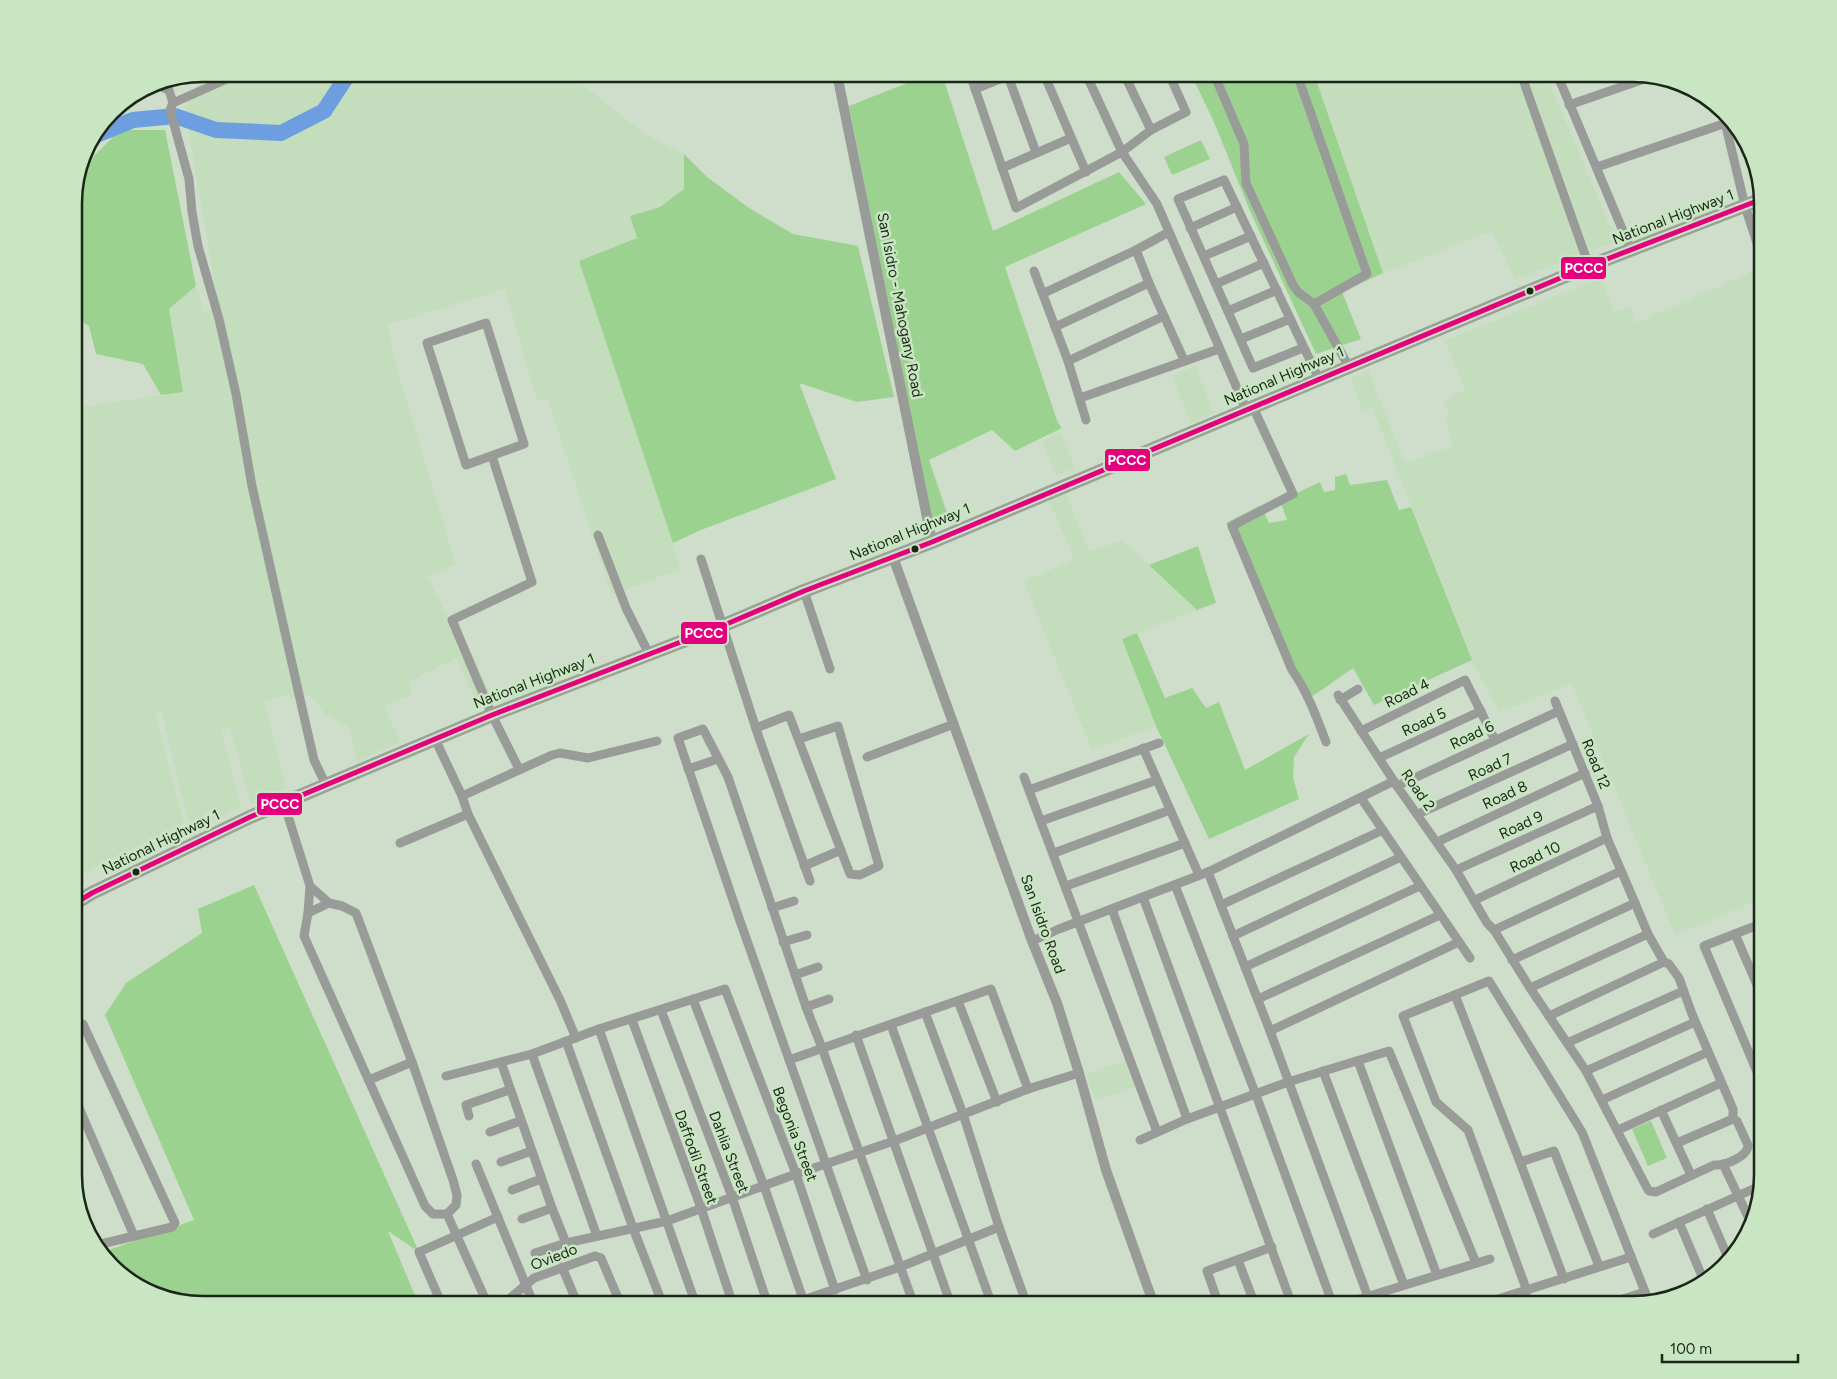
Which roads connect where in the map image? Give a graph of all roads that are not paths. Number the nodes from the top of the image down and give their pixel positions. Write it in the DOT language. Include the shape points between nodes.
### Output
graph roads {
  1 [pos="973,82"];
  2 [pos="991,82"];
  3 [pos="1013,82"];
  4 [pos="1048,82"];
  5 [pos="1090,82"];
  6 [pos="1128,82"];
  7 [pos="1173,82"];
  8 [pos="1218,82"];
  9 [pos="1301,82"];
  10 [pos="1524,82"];
  11 [pos="1560,82"];
  12 [pos="1635,82"];
  13 [pos="218,83"];
  14 [pos="839,83"];
  15 [pos="1630,84"];
  16 [pos="166,89"];
  17 [pos="975,89"];
  18 [pos="173,103"];
  19 [pos="1569,105"];
  20 [pos="1721,121"];
  21 [pos="1727,128"];
  22 [pos="1151,130"];
  23 [pos="1071,138"];
  24 [pos="1036,152"];
  25 [pos="1122,152"];
  26 [pos="1597,167"];
  27 [pos="1002,168"];
  28 [pos="1086,172"];
  29 [pos="1754,202"];
  30 [pos="1745,206"];
  31 [pos="1237,208"];
  32 [pos="1190,228"];
  33 [pos="1168,232"];
  34 [pos="1754,234"];
  35 [pos="1251,236"];
  36 [pos="1136,250"];
  37 [pos="1630,250"];
  38 [pos="1204,256"];
  39 [pos="1264,263"];
  40 [pos="1589,266"];
  41 [pos="1034,271"];
  42 [pos="1149,283"];
  43 [pos="1216,284"];
  44 [pos="1277,290"];
  45 [pos="1044,293"];
  46 [pos="1314,304"];
  47 [pos="1228,311"];
  48 [pos="1164,316"];
  49 [pos="1290,319"];
  50 [pos="1055,327"];
  51 [pos="1241,339"];
  52 [pos="1303,348"];
  53 [pos="1219,349"];
  54 [pos="1184,360"];
  55 [pos="1068,361"];
  56 [pos="1349,366"];
  57 [pos="1319,379"];
  58 [pos="1080,398"];
  59 [pos="1250,408"];
  60 [pos="1086,420"];
  61 [pos="492,456"];
  62 [pos="598,535"];
  63 [pos="932,542"];
  64 [pos="893,557"];
  65 [pos="701,559"];
  66 [pos="804,592"];
  67 [pos="722,626"];
  68 [pos="649,654"];
  69 [pos="830,669"];
  70 [pos="1358,689"];
  71 [pos="1555,701"];
  72 [pos="1481,711"];
  73 [pos="1559,711"];
  74 [pos="492,715"];
  75 [pos="954,724"];
  76 [pos="756,728"];
  77 [pos="1361,730"];
  78 [pos="435,739"];
  79 [pos="799,739"];
  80 [pos="1494,740"];
  81 [pos="657,741"];
  82 [pos="1326,742"];
  83 [pos="1159,743"];
  84 [pos="1573,744"];
  85 [pos="1143,748"];
  86 [pos="867,758"];
  87 [pos="1379,758"];
  88 [pos="718,759"];
  89 [pos="519,769"];
  90 [pos="688,769"];
  91 [pos="1585,773"];
  92 [pos="1024,777"];
  93 [pos="1157,780"];
  94 [pos="1396,784"];
  95 [pos="326,785"];
  96 [pos="1028,790"];
  97 [pos="462,796"];
  98 [pos="1361,798"];
  99 [pos="284,803"];
  100 [pos="1598,806"];
  101 [pos="1170,810"];
  102 [pos="468,814"];
  103 [pos="1418,814"];
  104 [pos="1041,821"];
  105 [pos="1382,830"];
  106 [pos="1607,838"];
  107 [pos="1437,842"];
  108 [pos="400,843"];
  109 [pos="1185,843"];
  110 [pos="841,850"];
  111 [pos="1054,853"];
  112 [pos="1401,857"];
  113 [pos="804,866"];
  114 [pos="1456,870"];
  115 [pos="1621,871"];
  116 [pos="1208,872"];
  117 [pos="1198,876"];
  118 [pos="810,881"];
  119 [pos="1175,885"];
  120 [pos="310,886"];
  121 [pos="1066,886"];
  122 [pos="1420,886"];
  123 [pos="1143,897"];
  124 [pos="83,898"];
  125 [pos="1475,900"];
  126 [pos="794,901"];
  127 [pos="329,903"];
  128 [pos="1635,904"];
  129 [pos="1221,905"];
  130 [pos="772,908"];
  131 [pos="1112,909"];
  132 [pos="308,913"];
  133 [pos="1440,915"];
  134 [pos="1079,921"];
  135 [pos="1754,927"];
  136 [pos="1494,930"];
  137 [pos="1648,934"];
  138 [pos="1735,934"];
  139 [pos="807,935"];
  140 [pos="1233,936"];
  141 [pos="1032,941"];
  142 [pos="783,942"];
  143 [pos="1459,942"];
  144 [pos="1470,958"];
  145 [pos="1512,960"];
  146 [pos="1664,962"];
  147 [pos="818,967"];
  148 [pos="1245,967"];
  149 [pos="795,975"];
  150 [pos="1754,979"];
  151 [pos="1530,988"];
  152 [pos="1683,991"];
  153 [pos="1454,995"];
  154 [pos="693,999"];
  155 [pos="830,999"];
  156 [pos="1258,999"];
  157 [pos="958,1001"];
  158 [pos="806,1007"];
  159 [pos="661,1010"];
  160 [pos="925,1012"];
  161 [pos="1549,1016"];
  162 [pos="632,1020"];
  163 [pos="1695,1022"];
  164 [pos="83,1024"];
  165 [pos="891,1024"];
  166 [pos="599,1029"];
  167 [pos="1270,1031"];
  168 [pos="856,1035"];
  169 [pos="576,1038"];
  170 [pos="566,1041"];
  171 [pos="1567,1043"];
  172 [pos="822,1048"];
  173 [pos="1708,1052"];
  174 [pos="532,1054"];
  175 [pos="789,1060"];
  176 [pos="1358,1061"];
  177 [pos="412,1062"];
  178 [pos="500,1062"];
  179 [pos="1754,1065"];
  180 [pos="1323,1071"];
  181 [pos="1586,1071"];
  182 [pos="1079,1073"];
  183 [pos="446,1076"];
  184 [pos="370,1080"];
  185 [pos="1288,1082"];
  186 [pos="1721,1083"];
  187 [pos="1028,1089"];
  188 [pos="509,1090"];
  189 [pos="1256,1095"];
  190 [pos="1602,1100"];
  191 [pos="997,1102"];
  192 [pos="1220,1108"];
  193 [pos="1661,1110"];
  194 [pos="963,1114"];
  195 [pos="469,1116"];
  196 [pos="83,1117"];
  197 [pos="1733,1118"];
  198 [pos="1188,1119"];
  199 [pos="520,1121"];
  200 [pos="927,1127"];
  201 [pos="1618,1130"];
  202 [pos="490,1132"];
  203 [pos="1157,1132"];
  204 [pos="1140,1140"];
  205 [pos="894,1141"];
  206 [pos="1677,1143"];
  207 [pos="531,1151"];
  208 [pos="859,1153"];
  209 [pos="501,1162"];
  210 [pos="1520,1162"];
  211 [pos="476,1164"];
  212 [pos="824,1164"];
  213 [pos="1723,1164"];
  214 [pos="796,1174"];
  215 [pos="1691,1175"];
  216 [pos="542,1179"];
  217 [pos="764,1186"];
  218 [pos="1753,1189"];
  219 [pos="512,1190"];
  220 [pos="1739,1196"];
  221 [pos="732,1198"];
  222 [pos="552,1208"];
  223 [pos="700,1208"];
  224 [pos="1707,1210"];
  225 [pos="447,1214"];
  226 [pos="1747,1215"];
  227 [pos="498,1217"];
  228 [pos="522,1219"];
  229 [pos="667,1221"];
  230 [pos="1679,1222"];
  231 [pos="999,1227"];
  232 [pos="633,1228"];
  233 [pos="1653,1234"];
  234 [pos="134,1236"];
  235 [pos="457,1236"];
  236 [pos="596,1236"];
  237 [pos="968,1239"];
  238 [pos="103,1243"];
  239 [pos="566,1243"];
  240 [pos="1272,1247"];
  241 [pos="535,1253"];
  242 [pos="1726,1253"];
  243 [pos="933,1255"];
  244 [pos="1631,1257"];
  245 [pos="1490,1259"];
  246 [pos="1238,1260"];
  247 [pos="1476,1264"];
  248 [pos="1599,1266"];
  249 [pos="562,1267"];
  250 [pos="900,1268"];
  251 [pos="1437,1275"];
  252 [pos="1702,1275"];
  253 [pos="867,1280"];
  254 [pos="1564,1280"];
  255 [pos="525,1285"];
  256 [pos="1404,1285"];
  257 [pos="835,1290"];
  258 [pos="1527,1291"];
  259 [pos="1645,1292"];
  260 [pos="1646,1295"];
  261 [pos="438,1296"];
  262 [pos="484,1296"];
  263 [pos="512,1296"];
  264 [pos="530,1296"];
  265 [pos="574,1296"];
  266 [pos="617,1296"];
  267 [pos="659,1296"];
  268 [pos="690,1296"];
  269 [pos="730,1296"];
  270 [pos="765,1296"];
  271 [pos="802,1296"];
  272 [pos="821,1296"];
  273 [pos="911,1296"];
  274 [pos="948,1296"];
  275 [pos="989,1296"];
  276 [pos="1024,1296"];
  277 [pos="1151,1296"];
  278 [pos="1216,1296"];
  279 [pos="1252,1296"];
  280 [pos="1289,1296"];
  281 [pos="1330,1296"];
  282 [pos="1368,1296"];
  283 [pos="1510,1296"];
  284 [pos="1632,1296"];
  1 -- 17 [label="street"];
  2 -- 17 [label="street"];
  3 -- 24 [label="street"];
  4 -- 23 [label="street"];
  5 -- 25 [label="street"];
  6 -- 22 [label="street"];
  7 -- 22 [label="street" via="1186,112"];
  8 -- 46 [label="street" via="1244,144 1246,183 1293,285"];
  9 -- 46 [label="street" via="1368,274"];
  10 -- 40 [label="street"];
  11 -- 19 [label="street"];
  12 -- 15 [label="street"];
  13 -- 18 [label="street"];
  14 -- 63 [label="street, San Isidro - Mahogany Road"];
  15 -- 19 [label="street"];
  16 -- 18 [label="street"];
  17 -- 27 [label="street"];
  18 -- 95 [label="street" via="170,110 188,179 198,246 236,394 252,486 314,760"];
  19 -- 26 [label="street"];
  20 -- 26 [label="street"];
  21 -- 30 [label="street"];
  22 -- 25 [label="street"];
  23 -- 24 [label="street"];
  23 -- 28 [label="street"];
  24 -- 27 [label="street"];
  25 -- 28 [label="street"];
  25 -- 33 [label="street" via="1157,204"];
  26 -- 37 [label="street"];
  27 -- 28 [label="street" via="1016,208"];
  29 -- 30 [label="highway, National Highway 1"];
  30 -- 34 [label="street"];
  30 -- 37 [label="highway, National Highway 1"];
  31 -- 32 [label="street"];
  31 -- 32 [label="street" via="1224,180 1178,199"];
  31 -- 35 [label="street"];
  32 -- 38 [label="street"];
  33 -- 36 [label="street"];
  33 -- 53 [label="street"];
  35 -- 38 [label="street"];
  35 -- 39 [label="street"];
  36 -- 42 [label="street"];
  36 -- 45 [label="street"];
  37 -- 40 [label="highway, National Highway 1"];
  38 -- 43 [label="street"];
  39 -- 43 [label="street"];
  39 -- 44 [label="street"];
  40 -- 56 [label="highway, National Highway 1"];
  41 -- 45 [label="street"];
  42 -- 48 [label="street"];
  42 -- 50 [label="street"];
  43 -- 47 [label="street"];
  44 -- 47 [label="street"];
  44 -- 49 [label="street"];
  45 -- 50 [label="street"];
  46 -- 56 [label="street"];
  47 -- 51 [label="street"];
  48 -- 54 [label="street"];
  48 -- 55 [label="street"];
  49 -- 51 [label="street"];
  49 -- 52 [label="street"];
  50 -- 55 [label="street"];
  51 -- 52 [label="street" via="1253,368"];
  52 -- 57 [label="street"];
  53 -- 54 [label="street"];
  53 -- 59 [label="street"];
  54 -- 58 [label="street"];
  55 -- 58 [label="street"];
  56 -- 57 [label="highway, National Highway 1"];
  57 -- 59 [label="highway, National Highway 1"];
  58 -- 60 [label="street"];
  59 -- 63 [label="highway, National Highway 1"];
  59 -- 82 [label="street" via="1293,494 1232,526"];
  61 -- 61 [label="street" via="466,465 427,343 486,323 524,444"];
  61 -- 74 [label="street" via="532,582 452,620"];
  62 -- 68 [label="street" via="626,608"];
  63 -- 64 [label="highway, National Highway 1"];
  64 -- 66 [label="highway, National Highway 1"];
  64 -- 75 [label="street, San Isidro Road"];
  65 -- 67 [label="street"];
  66 -- 67 [label="highway, National Highway 1"];
  66 -- 69 [label="street"];
  67 -- 68 [label="highway, National Highway 1"];
  67 -- 76 [label="street"];
  68 -- 74 [label="highway, National Highway 1"];
  70 -- 77 [label="street, Road 2" via="1339,698"];
  71 -- 73 [label="street, Road 12"];
  72 -- 77 [label="street, Road 4" via="1465,680"];
  72 -- 80 [label="street"];
  72 -- 87 [label="street, Road 5"];
  73 -- 80 [label="street, Road 6"];
  73 -- 84 [label="street, Road 12"];
  74 -- 78 [label="highway, National Highway 1"];
  74 -- 89 [label="street"];
  75 -- 86 [label="street"];
  75 -- 141 [label="street, San Isidro Road"];
  76 -- 79 [label="street" via="789,715"];
  76 -- 113 [label="street"];
  77 -- 87 [label="street, Road 2"];
  78 -- 95 [label="highway, National Highway 1"];
  78 -- 97 [label="street"];
  79 -- 110 [label="street"];
  79 -- 110 [label="street" via="838,726 879,866 860,875 850,874"];
  80 -- 94 [label="street, Road 6"];
  81 -- 89 [label="street" via="588,758 552,755"];
  83 -- 85 [label="street"];
  84 -- 91 [label="street, Road 12"];
  84 -- 103 [label="street, Road 7"];
  85 -- 93 [label="street"];
  85 -- 96 [label="street"];
  87 -- 94 [label="street, Road 2"];
  88 -- 90 [label="street"];
  88 -- 90 [label="street" via="703,730 678,738"];
  88 -- 130 [label="street" via="728,777"];
  89 -- 97 [label="street"];
  90 -- 175 [label="street"];
  91 -- 100 [label="street, Road 12"];
  91 -- 107 [label="street, Road 8"];
  92 -- 96 [label="street"];
  93 -- 101 [label="street"];
  93 -- 104 [label="street"];
  94 -- 98 [label="street, Road 6"];
  94 -- 103 [label="street, Road 2"];
  95 -- 99 [label="highway, National Highway 1"];
  96 -- 104 [label="street"];
  97 -- 102 [label="street"];
  98 -- 105 [label="street"];
  98 -- 116 [label="street, Road 6"];
  99 -- 120 [label="street"];
  99 -- 124 [label="highway, National Highway 1"];
  100 -- 106 [label="street, Road 12"];
  100 -- 114 [label="street, Road 9"];
  101 -- 109 [label="street"];
  101 -- 111 [label="street"];
  102 -- 108 [label="street"];
  102 -- 169 [label="street"];
  103 -- 107 [label="street, Road 2"];
  104 -- 111 [label="street"];
  105 -- 112 [label="street"];
  105 -- 129 [label="street"];
  106 -- 115 [label="street, Road 12"];
  106 -- 125 [label="street, Road 10"];
  107 -- 114 [label="street, Road 2"];
  109 -- 117 [label="street"];
  109 -- 121 [label="street"];
  110 -- 113 [label="street"];
  111 -- 121 [label="street"];
  112 -- 122 [label="street"];
  112 -- 140 [label="street"];
  113 -- 118 [label="street"];
  114 -- 125 [label="street, Road 2"];
  115 -- 128 [label="street, Road 12"];
  115 -- 136 [label="street"];
  116 -- 117 [label="street, Road 6"];
  116 -- 129 [label="street"];
  117 -- 119 [label="street, Road 6"];
  119 -- 123 [label="street, Road 6"];
  119 -- 189 [label="street"];
  120 -- 127 [label="street"];
  120 -- 132 [label="street"];
  121 -- 134 [label="street"];
  122 -- 133 [label="street"];
  122 -- 148 [label="street"];
  123 -- 131 [label="street, Road 6"];
  123 -- 192 [label="street"];
  125 -- 136 [label="street, Road 2"];
  126 -- 130 [label="street"];
  127 -- 132 [label="street"];
  127 -- 177 [label="street" via="356,913"];
  128 -- 137 [label="street, Road 12"];
  128 -- 145 [label="street"];
  129 -- 140 [label="street"];
  130 -- 142 [label="street"];
  131 -- 134 [label="street, Road 6"];
  131 -- 198 [label="street"];
  132 -- 184 [label="street" via="304,936"];
  133 -- 143 [label="street"];
  133 -- 156 [label="street"];
  134 -- 141 [label="street, Road 6"];
  134 -- 203 [label="street"];
  135 -- 138 [label="street"];
  136 -- 145 [label="street, Road 2"];
  137 -- 146 [label="street, Road 12"];
  137 -- 151 [label="street"];
  138 -- 150 [label="street"];
  138 -- 179 [label="street" via="1704,946"];
  139 -- 142 [label="street"];
  140 -- 148 [label="street"];
  141 -- 182 [label="street, San Isidro Road" via="1057,1003"];
  142 -- 149 [label="street"];
  143 -- 144 [label="street"];
  143 -- 167 [label="street"];
  145 -- 151 [label="street, Road 2"];
  146 -- 152 [label="street, Road 12" via="1674,970"];
  146 -- 161 [label="street"];
  147 -- 149 [label="street"];
  148 -- 156 [label="street"];
  149 -- 158 [label="street"];
  151 -- 161 [label="street, Road 2"];
  152 -- 163 [label="street, Road 12"];
  152 -- 171 [label="street"];
  153 -- 210 [label="street"];
  153 -- 244 [label="street" via="1489,981 1582,1132"];
  153 -- 258 [label="street" via="1403,1016 1436,1102 1468,1130"];
  154 -- 159 [label="street"];
  154 -- 214 [label="street, Begonia Street" via="725,989"];
  154 -- 217 [label="street"];
  155 -- 158 [label="street"];
  156 -- 167 [label="street"];
  157 -- 160 [label="street"];
  157 -- 187 [label="street" via="991,989"];
  157 -- 191 [label="street"];
  158 -- 172 [label="street"];
  159 -- 162 [label="street"];
  159 -- 221 [label="street, Dahlia Street"];
  160 -- 165 [label="street"];
  160 -- 194 [label="street"];
  161 -- 171 [label="street, Road 2"];
  162 -- 166 [label="street"];
  162 -- 223 [label="street, Daffodil Street"];
  163 -- 173 [label="street, Road 12"];
  163 -- 181 [label="street"];
  164 -- 234 [label="street" via="175,1223 172,1227"];
  165 -- 168 [label="street"];
  165 -- 200 [label="street"];
  166 -- 169 [label="street"];
  166 -- 229 [label="street"];
  167 -- 185 [label="street"];
  168 -- 172 [label="street"];
  168 -- 205 [label="street"];
  169 -- 170 [label="street"];
  170 -- 174 [label="street"];
  170 -- 232 [label="street"];
  171 -- 181 [label="street, Road 2"];
  172 -- 175 [label="street"];
  172 -- 208 [label="street"];
  173 -- 186 [label="street, Road 12"];
  173 -- 190 [label="street"];
  174 -- 178 [label="street"];
  174 -- 236 [label="street"];
  175 -- 212 [label="street"];
  176 -- 180 [label="street"];
  176 -- 247 [label="street" via="1389,1051"];
  176 -- 251 [label="street"];
  177 -- 184 [label="street"];
  177 -- 225 [label="street" via="457,1195 456,1205"];
  178 -- 183 [label="street"];
  178 -- 188 [label="street"];
  180 -- 185 [label="street"];
  180 -- 256 [label="street"];
  181 -- 190 [label="street, Road 2"];
  182 -- 187 [label="street"];
  182 -- 277 [label="street, San Isidro Road" via="1106,1170"];
  184 -- 225 [label="street" via="425,1206 433,1214"];
  185 -- 189 [label="street"];
  185 -- 282 [label="street"];
  186 -- 193 [label="street"];
  186 -- 197 [label="street, Road 12" via="1733,1109"];
  187 -- 191 [label="street"];
  188 -- 195 [label="street" via="466,1105"];
  188 -- 199 [label="street"];
  189 -- 192 [label="street"];
  189 -- 281 [label="street"];
  190 -- 201 [label="street, Road 2"];
  191 -- 194 [label="street"];
  192 -- 198 [label="street"];
  192 -- 240 [label="street"];
  193 -- 201 [label="street"];
  193 -- 206 [label="street"];
  194 -- 200 [label="street"];
  194 -- 231 [label="street"];
  196 -- 234 [label="street"];
  197 -- 206 [label="street"];
  197 -- 213 [label="street, Road 12" via="1738,1121 1748,1149"];
  198 -- 203 [label="street"];
  199 -- 202 [label="street"];
  199 -- 207 [label="street"];
  200 -- 205 [label="street"];
  200 -- 237 [label="street"];
  201 -- 215 [label="street, Road 2" via="1649,1191 1656,1192"];
  203 -- 204 [label="street"];
  205 -- 208 [label="street"];
  205 -- 243 [label="street"];
  206 -- 215 [label="street"];
  207 -- 209 [label="street"];
  207 -- 216 [label="street"];
  208 -- 212 [label="street"];
  208 -- 250 [label="street"];
  210 -- 248 [label="street" via="1554,1151"];
  210 -- 254 [label="street"];
  211 -- 227 [label="street"];
  212 -- 214 [label="street"];
  212 -- 253 [label="street"];
  213 -- 215 [label="street"];
  213 -- 220 [label="street"];
  214 -- 217 [label="street"];
  214 -- 257 [label="street, Begonia Street"];
  216 -- 219 [label="street"];
  216 -- 222 [label="street"];
  217 -- 221 [label="street"];
  217 -- 271 [label="street"];
  218 -- 220 [label="street"];
  220 -- 224 [label="street"];
  220 -- 226 [label="street"];
  221 -- 223 [label="street"];
  221 -- 270 [label="street, Dahlia Street"];
  222 -- 228 [label="street"];
  222 -- 239 [label="street"];
  223 -- 229 [label="street"];
  223 -- 269 [label="street, Daffodil Street"];
  224 -- 230 [label="street"];
  224 -- 242 [label="street"];
  225 -- 235 [label="street"];
  227 -- 235 [label="street"];
  227 -- 255 [label="street"];
  229 -- 232 [label="street"];
  229 -- 268 [label="street"];
  230 -- 233 [label="street"];
  230 -- 252 [label="street"];
  231 -- 237 [label="street"];
  231 -- 276 [label="street"];
  232 -- 236 [label="street"];
  232 -- 267 [label="street"];
  234 -- 238 [label="street"];
  235 -- 261 [label="street" via="419,1252"];
  235 -- 262 [label="street"];
  236 -- 239 [label="street"];
  237 -- 243 [label="street"];
  237 -- 275 [label="street"];
  239 -- 241 [label="street"];
  240 -- 246 [label="street"];
  240 -- 280 [label="street"];
  243 -- 250 [label="street"];
  243 -- 274 [label="street"];
  244 -- 248 [label="street"];
  244 -- 259 [label="street"];
  245 -- 247 [label="street"];
  246 -- 278 [label="street" via="1207,1271"];
  246 -- 279 [label="street"];
  247 -- 251 [label="street"];
  248 -- 254 [label="street"];
  249 -- 255 [label="street, Oviedo"];
  249 -- 265 [label="street"];
  249 -- 266 [label="street, Oviedo" via="595,1256 601,1258"];
  250 -- 253 [label="street"];
  250 -- 273 [label="street"];
  251 -- 256 [label="street"];
  253 -- 257 [label="street"];
  254 -- 258 [label="street"];
  255 -- 263 [label="street, Oviedo"];
  255 -- 264 [label="street"];
  256 -- 282 [label="street"];
  257 -- 272 [label="street"];
  258 -- 283 [label="street"];
  259 -- 260 [label="street"];
  259 -- 284 [label="street"];
}
